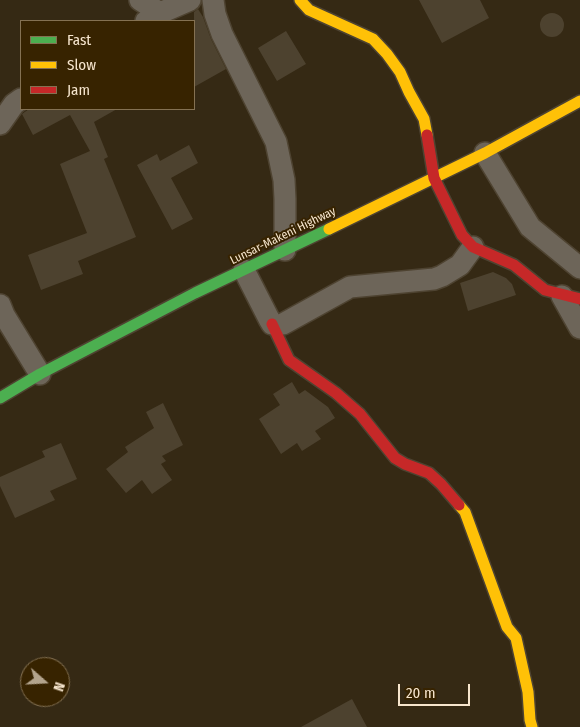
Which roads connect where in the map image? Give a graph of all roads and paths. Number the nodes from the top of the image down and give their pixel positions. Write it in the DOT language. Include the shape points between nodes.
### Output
graph roads {
  1 [pos="140,0"];
  2 [pos="190,0"];
  3 [pos="213,0"];
  4 [pos="300,0"];
  5 [pos="153,17"];
  6 [pos="20,100"];
  7 [pos="580,101"];
  8 [pos="0,124"];
  9 [pos="485,153"];
  10 [pos="434,178"];
  11 [pos="472,247"];
  12 [pos="285,250"];
  13 [pos="580,268"];
  14 [pos="244,270"];
  15 [pos="571,298"];
  16 [pos="0,305"];
  17 [pos="272,324"];
  18 [pos="580,328"];
  19 [pos="40,374"];
  20 [pos="0,398"];
  21 [pos="532,727"];
  1 -- 5 [label="street"];
  2 -- 5 [label="street"];
  3 -- 12 [label="street" via="222,34 276,142 286,199"];
  4 -- 10 [label="street" via="309,10 373,39 388,54 424,119"];
  6 -- 8 [label="street"];
  7 -- 9 [label="street, Lunsar-Makeni Highway"];
  9 -- 10 [label="street, Lunsar-Makeni Highway"];
  9 -- 13 [label="street" via="530,227"];
  10 -- 11 [label="street" via="462,235"];
  10 -- 12 [label="street, Lunsar-Makeni Highway"];
  11 -- 15 [label="street" via="514,265 545,290"];
  11 -- 17 [label="street" via="460,265 442,276 350,287 283,324"];
  12 -- 14 [label="street, Lunsar-Makeni Highway"];
  14 -- 17 [label="street"];
  14 -- 19 [label="street, Lunsar-Makeni Highway"];
  15 -- 18 [label="street"];
  16 -- 19 [label="street"];
  17 -- 21 [label="street" via="289,360 360,414 395,458 430,473 465,512 507,626 516,638"];
  19 -- 20 [label="street, Lunsar-Makeni Highway"];
}
